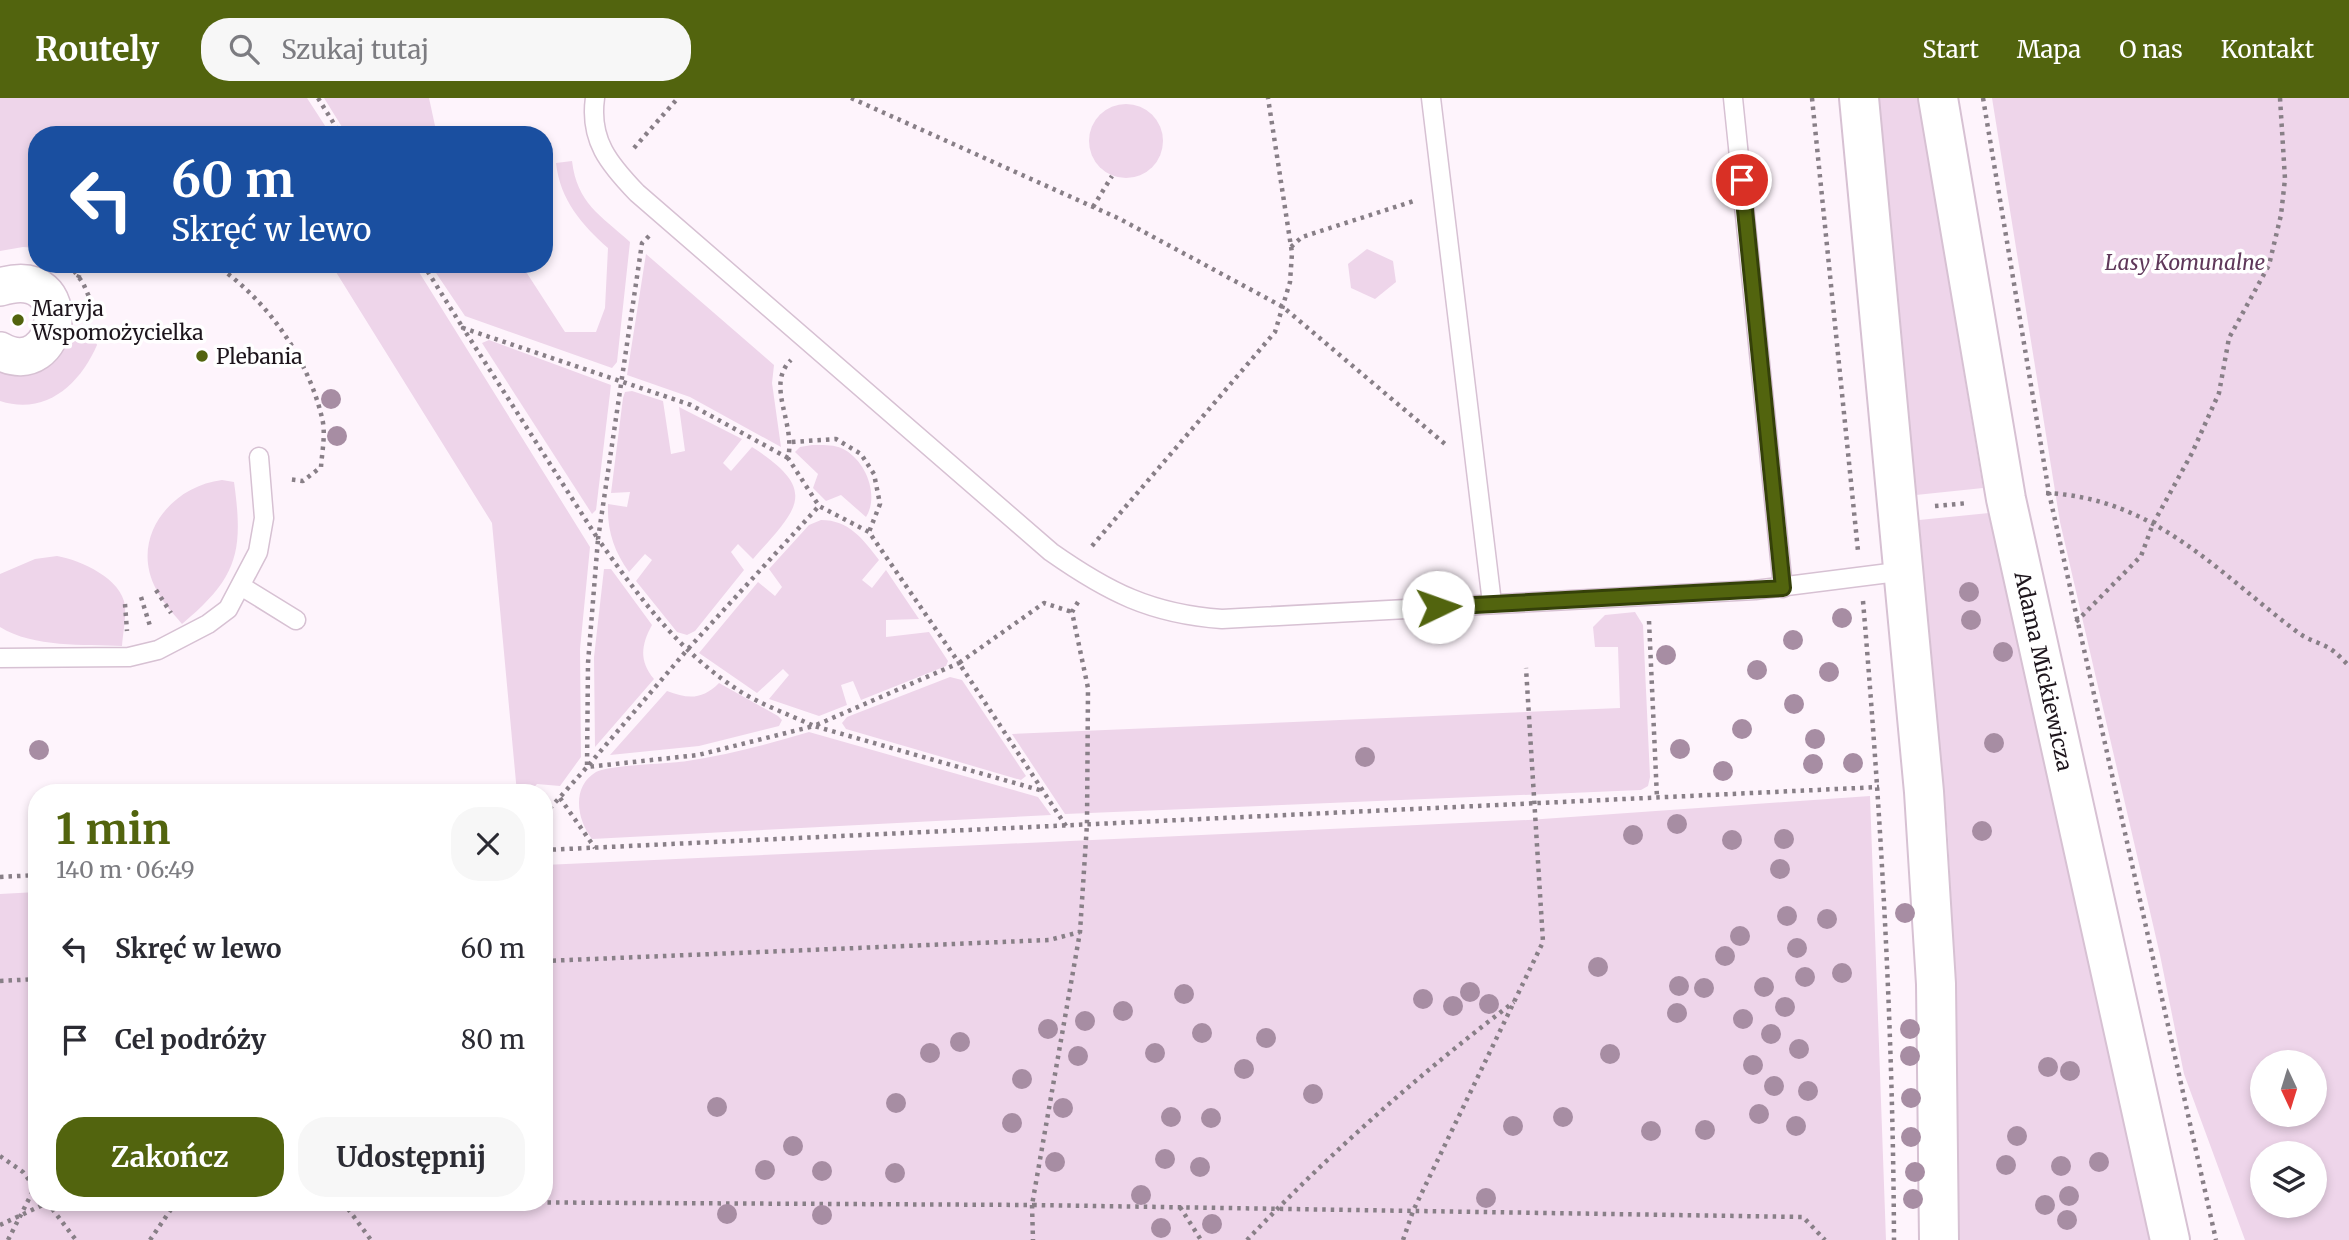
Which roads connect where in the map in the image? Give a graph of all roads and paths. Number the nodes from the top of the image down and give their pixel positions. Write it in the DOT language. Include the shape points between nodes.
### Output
graph roads {
  1 [pos="318,98"];
  2 [pos="595,98"];
  3 [pos="673,98"];
  4 [pos="678,98"];
  5 [pos="851,98"];
  6 [pos="1268,98"];
  7 [pos="1431,98"];
  8 [pos="1733,98"];
  9 [pos="1812,98"];
  10 [pos="1859,98"];
  11 [pos="1938,98"];
  12 [pos="1983,98"];
  13 [pos="2280,98"];
  14 [pos="671,106"];
  15 [pos="335,126"];
  16 [pos="614,169"];
  17 [pos="1112,176"];
  18 [pos="1442,191"];
  19 [pos="1094,207"];
  20 [pos="668,219"];
  21 [pos="1291,247"];
  22 [pos="76,273"];
  23 [pos="225,273"];
  24 [pos="429,273"];
  25 [pos="0,287"];
  26 [pos="90,299"];
  27 [pos="1283,307"];
  28 [pos="463,328"];
  29 [pos="809,342"];
  30 [pos="0,351"];
  31 [pos="622,380"];
  32 [pos="792,442"];
  33 [pos="1474,457"];
  34 [pos="788,458"];
  35 [pos="259,465"];
  36 [pos="2049,493"];
  37 [pos="2006,499"];
  38 [pos="819,506"];
  39 [pos="1899,509"];
  40 [pos="1854,514"];
  41 [pos="2153,524"];
  42 [pos="869,532"];
  43 [pos="598,539"];
  44 [pos="1072,566"];
  45 [pos="1905,571"];
  46 [pos="1861,576"];
  47 [pos="1094,580"];
  48 [pos="240,586"];
  49 [pos="1783,588"];
  50 [pos="1648,596"];
  51 [pos="1492,603"];
  52 [pos="1072,611"];
  53 [pos="296,620"];
  54 [pos="2076,623"];
  55 [pos="687,650"];
  56 [pos="0,658"];
  57 [pos="959,663"];
  58 [pos="2349,666"];
  59 [pos="1527,668"];
  60 [pos="814,726"];
  61 [pos="587,767"];
  62 [pos="1879,787"];
  63 [pos="1043,792"];
  64 [pos="560,798"];
  65 [pos="1657,798"];
  66 [pos="1536,804"];
  67 [pos="553,805"];
  68 [pos="1087,824"];
  69 [pos="1066,826"];
  70 [pos="595,848"];
  71 [pos="553,850"];
  72 [pos="28,875"];
  73 [pos="0,877"];
  74 [pos="1080,932"];
  75 [pos="553,961"];
  76 [pos="28,979"];
  77 [pos="0,981"];
  78 [pos="1515,1001"];
  79 [pos="0,1156"];
  80 [pos="28,1179"];
  81 [pos="28,1201"];
  82 [pos="553,1203"];
  83 [pos="1032,1205"];
  84 [pos="1180,1207"];
  85 [pos="1277,1208"];
  86 [pos="30,1211"];
  87 [pos="55,1211"];
  88 [pos="170,1211"];
  89 [pos="350,1211"];
  90 [pos="1413,1211"];
  91 [pos="18,1217"];
  92 [pos="0,1226"];
  93 [pos="8,1240"];
  94 [pos="76,1240"];
  95 [pos="150,1240"];
  96 [pos="371,1240"];
  97 [pos="1033,1240"];
  98 [pos="1201,1240"];
  99 [pos="1247,1240"];
  100 [pos="1403,1240"];
  101 [pos="1825,1240"];
  102 [pos="1894,1240"];
  103 [pos="1939,1240"];
  104 [pos="2170,1240"];
  105 [pos="2216,1240"];
  1 -- 15 [label="path"];
  2 -- 16 [label="lane" via="592,118 596,135"];
  3 -- 14 [label="path"];
  4 -- 14 [label="path"];
  5 -- 19 [label="path"];
  6 -- 21 [label="path"];
  7 -- 18 [label="lane"];
  8 -- 49 [label="lane"];
  9 -- 40 [label="path"];
  10 -- 39 [label="street"];
  11 -- 37 [label="street, Adama Mickiewicza"];
  12 -- 36 [label="path"];
  13 -- 41 [label="path" via="2285,179 2269,265 2229,338 2219,393"];
  14 -- 16 [label="path"];
  16 -- 20 [label="lane"];
  17 -- 19 [label="path"];
  18 -- 21 [label="path" via="1302,237"];
  18 -- 33 [label="lane"];
  19 -- 27 [label="path"];
  20 -- 29 [label="lane"];
  20 -- 31 [label="path" via="642,243"];
  21 -- 27 [label="path" via="1290,282"];
  22 -- 26 [label="path, bridge"];
  23 -- 35 [label="path" via="258,301 283,331 323,420 321,467 303,481"];
  24 -- 28 [label="path"];
  25 -- 30 [label="street" via="17,282 32,285 51,303 55,316 53,331 35,352 20,356"];
  27 -- 33 [label="path" via="1456,454"];
  27 -- 44 [label="path" via="1275,332"];
  28 -- 31 [label="path"];
  28 -- 43 [label="path"];
  29 -- 32 [label="path" via="782,369 778,380"];
  29 -- 44 [label="lane"];
  31 -- 34 [label="path" via="691,405"];
  31 -- 43 [label="path"];
  32 -- 34 [label="path"];
  32 -- 42 [label="path" via="836,439 861,454 874,474 880,504"];
  33 -- 51 [label="lane"];
  34 -- 38 [label="path"];
  35 -- 48 [label="lane" via="264,518 258,552"];
  36 -- 37 [label="path"];
  36 -- 41 [label="path" via="2111,505"];
  36 -- 54 [label="path"];
  37 -- 39 [label="path"];
  37 -- 104 [label="street, Adama Mickiewicza"];
  38 -- 42 [label="path"];
  38 -- 55 [label="path"];
  39 -- 40 [label="path"];
  39 -- 45 [label="street"];
  40 -- 46 [label="path"];
  41 -- 54 [label="path" via="2141,556"];
  41 -- 58 [label="path" via="2200,551 2302,636 2331,649"];
  42 -- 57 [label="path"];
  43 -- 55 [label="path" via="652,614"];
  43 -- 61 [label="path" via="588,663"];
  44 -- 47 [label="lane"];
  45 -- 46 [label="lane"];
  45 -- 103 [label="street" via="1935,971"];
  46 -- 49 [label="lane"];
  46 -- 62 [label="path"];
  47 -- 51 [label="lane" via="1120,596 1172,614 1222,619"];
  47 -- 52 [label="path"];
  48 -- 53 [label="lane"];
  48 -- 56 [label="lane" via="228,609 158,650 109,659"];
  49 -- 50 [label="lane"];
  50 -- 51 [label="lane"];
  50 -- 65 [label="path"];
  52 -- 57 [label="path" via="1044,603"];
  52 -- 68 [label="path" via="1087,688"];
  54 -- 105 [label="path"];
  55 -- 60 [label="path" via="733,688"];
  55 -- 61 [label="path"];
  57 -- 60 [label="path"];
  57 -- 63 [label="path"];
  59 -- 66 [label="path"];
  60 -- 61 [label="path" via="698,755"];
  60 -- 63 [label="path"];
  61 -- 64 [label="path"];
  62 -- 65 [label="path"];
  62 -- 102 [label="path" via="1893,1075"];
  63 -- 69 [label="path"];
  64 -- 67 [label="path"];
  64 -- 70 [label="path"];
  65 -- 66 [label="path"];
  66 -- 68 [label="path"];
  66 -- 78 [label="path" via="1543,942"];
  68 -- 69 [label="path"];
  68 -- 74 [label="path"];
  69 -- 70 [label="path"];
  70 -- 71 [label="path"];
  72 -- 73 [label="path"];
  74 -- 75 [label="path" via="1049,940"];
  74 -- 83 [label="path"];
  76 -- 77 [label="path"];
  78 -- 85 [label="path" via="1434,1063"];
  78 -- 90 [label="path"];
  79 -- 80 [label="path"];
  81 -- 91 [label="path"];
  82 -- 83 [label="path"];
  83 -- 84 [label="path"];
  83 -- 97 [label="path"];
  84 -- 85 [label="path"];
  84 -- 98 [label="path"];
  85 -- 90 [label="path"];
  85 -- 99 [label="path"];
  86 -- 91 [label="path"];
  87 -- 94 [label="path"];
  88 -- 95 [label="path"];
  89 -- 96 [label="path"];
  90 -- 100 [label="path"];
  90 -- 101 [label="path" via="1802,1217"];
  91 -- 92 [label="path"];
  91 -- 93 [label="path"];
}
